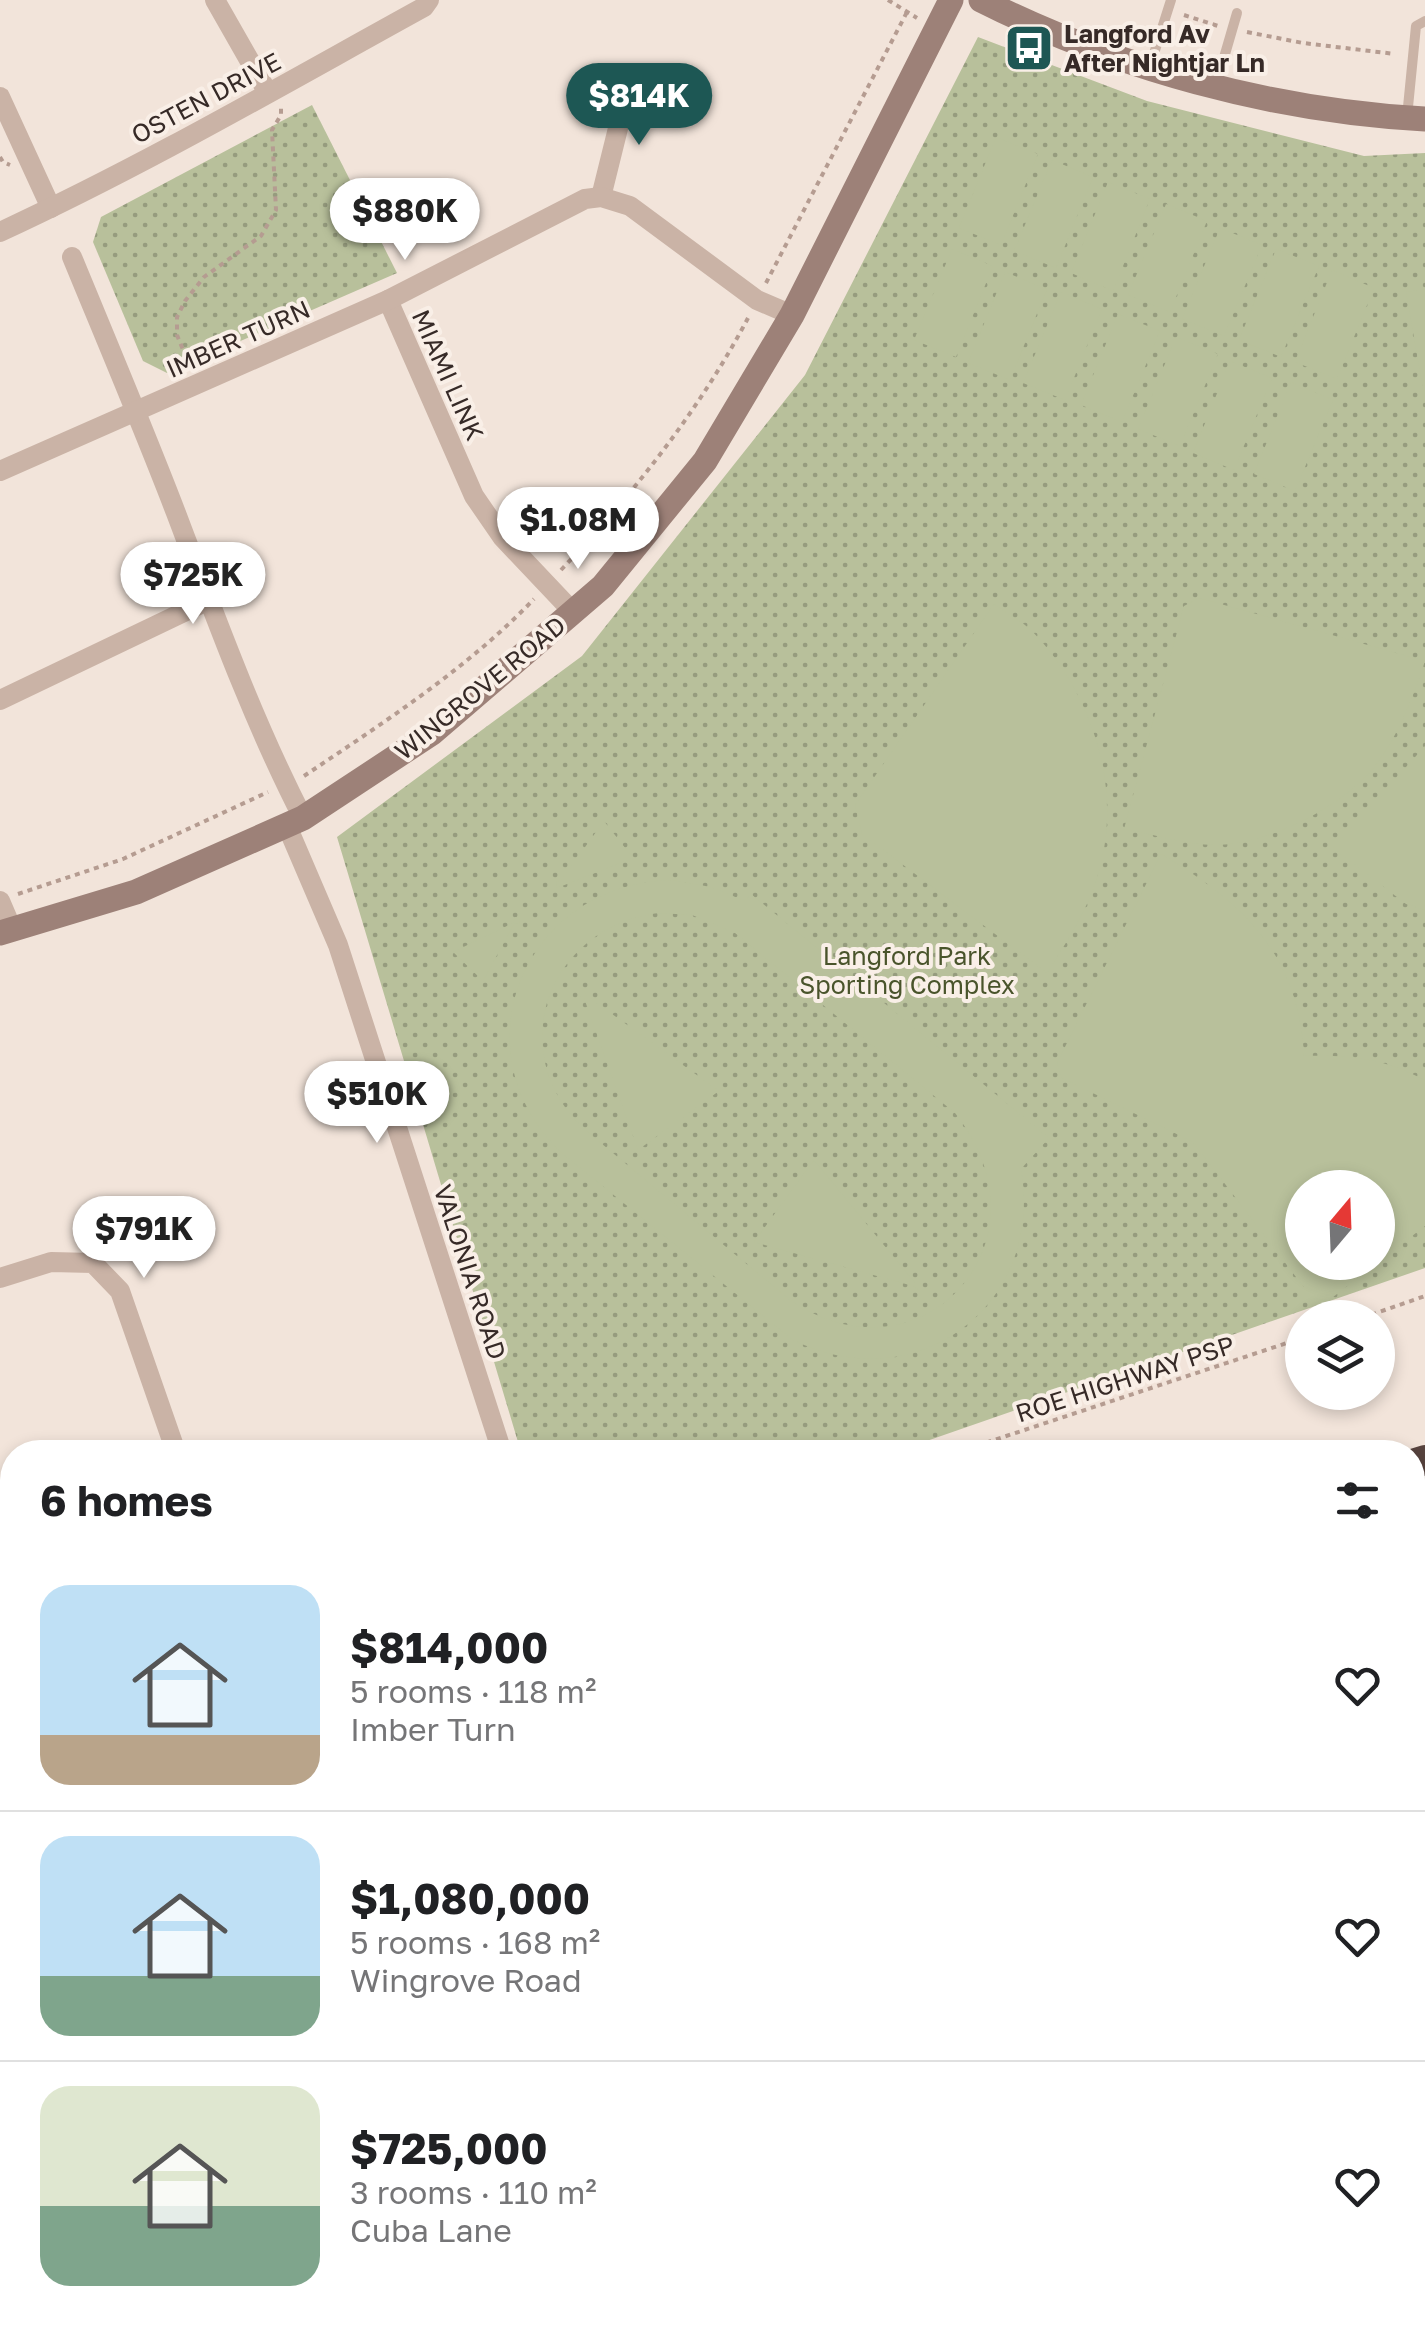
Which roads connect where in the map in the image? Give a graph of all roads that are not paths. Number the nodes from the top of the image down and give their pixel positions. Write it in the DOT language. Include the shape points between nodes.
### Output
graph roads {
  1 [pos="215,0"];
  2 [pos="429,0"];
  3 [pos="951,0"];
  4 [pos="981,0"];
  5 [pos="1170,5"];
  6 [pos="1237,13"];
  7 [pos="1425,21"];
  8 [pos="1150,67"];
  9 [pos="1216,86"];
  10 [pos="628,88"];
  11 [pos="268,93"];
  12 [pos="0,97"];
  13 [pos="1416,118"];
  14 [pos="601,197"];
  15 [pos="51,208"];
  16 [pos="0,232"];
  17 [pos="72,257"];
  18 [pos="388,300"];
  19 [pos="792,315"];
  20 [pos="137,412"];
  21 [pos="0,470"];
  22 [pos="209,600"];
  23 [pos="574,612"];
  24 [pos="0,700"];
  25 [pos="295,822"];
  26 [pos="0,901"];
  27 [pos="6,931"];
  28 [pos="0,1278"];
  29 [pos="172,1440"];
  30 [pos="498,1440"];
  1 -- 11 [label="street"];
  2 -- 11 [label="street, OSTEN DRIVE"];
  3 -- 19 [label="street, WINGROVE ROAD"];
  4 -- 8 [label="street"];
  5 -- 8 [label="lane"];
  6 -- 9 [label="lane"];
  7 -- 13 [label="lane" via="1416,26 1413,56"];
  8 -- 9 [label="street"];
  9 -- 13 [label="street"];
  10 -- 14 [label="street"];
  11 -- 15 [label="street, OSTEN DRIVE"];
  12 -- 15 [label="street"];
  14 -- 18 [label="street, IMBER TURN"];
  14 -- 19 [label="street" via="630,206 757,300"];
  15 -- 16 [label="street, OSTEN DRIVE"];
  17 -- 20 [label="street, VALONIA ROAD"];
  18 -- 20 [label="street, IMBER TURN"];
  18 -- 23 [label="street, MIAMI LINK" via="474,496 503,538"];
  19 -- 23 [label="street, WINGROVE ROAD" via="706,461 604,586"];
  20 -- 21 [label="street, IMBER TURN"];
  20 -- 22 [label="street, VALONIA ROAD"];
  22 -- 24 [label="street"];
  22 -- 25 [label="street, VALONIA ROAD"];
  23 -- 25 [label="street, WINGROVE ROAD" via="432,734"];
  25 -- 27 [label="street, WINGROVE ROAD" via="136,892"];
  25 -- 30 [label="street, VALONIA ROAD"];
  26 -- 27 [label="street"];
  28 -- 29 [label="street" via="50,1262 93,1263 120,1291"];
}
